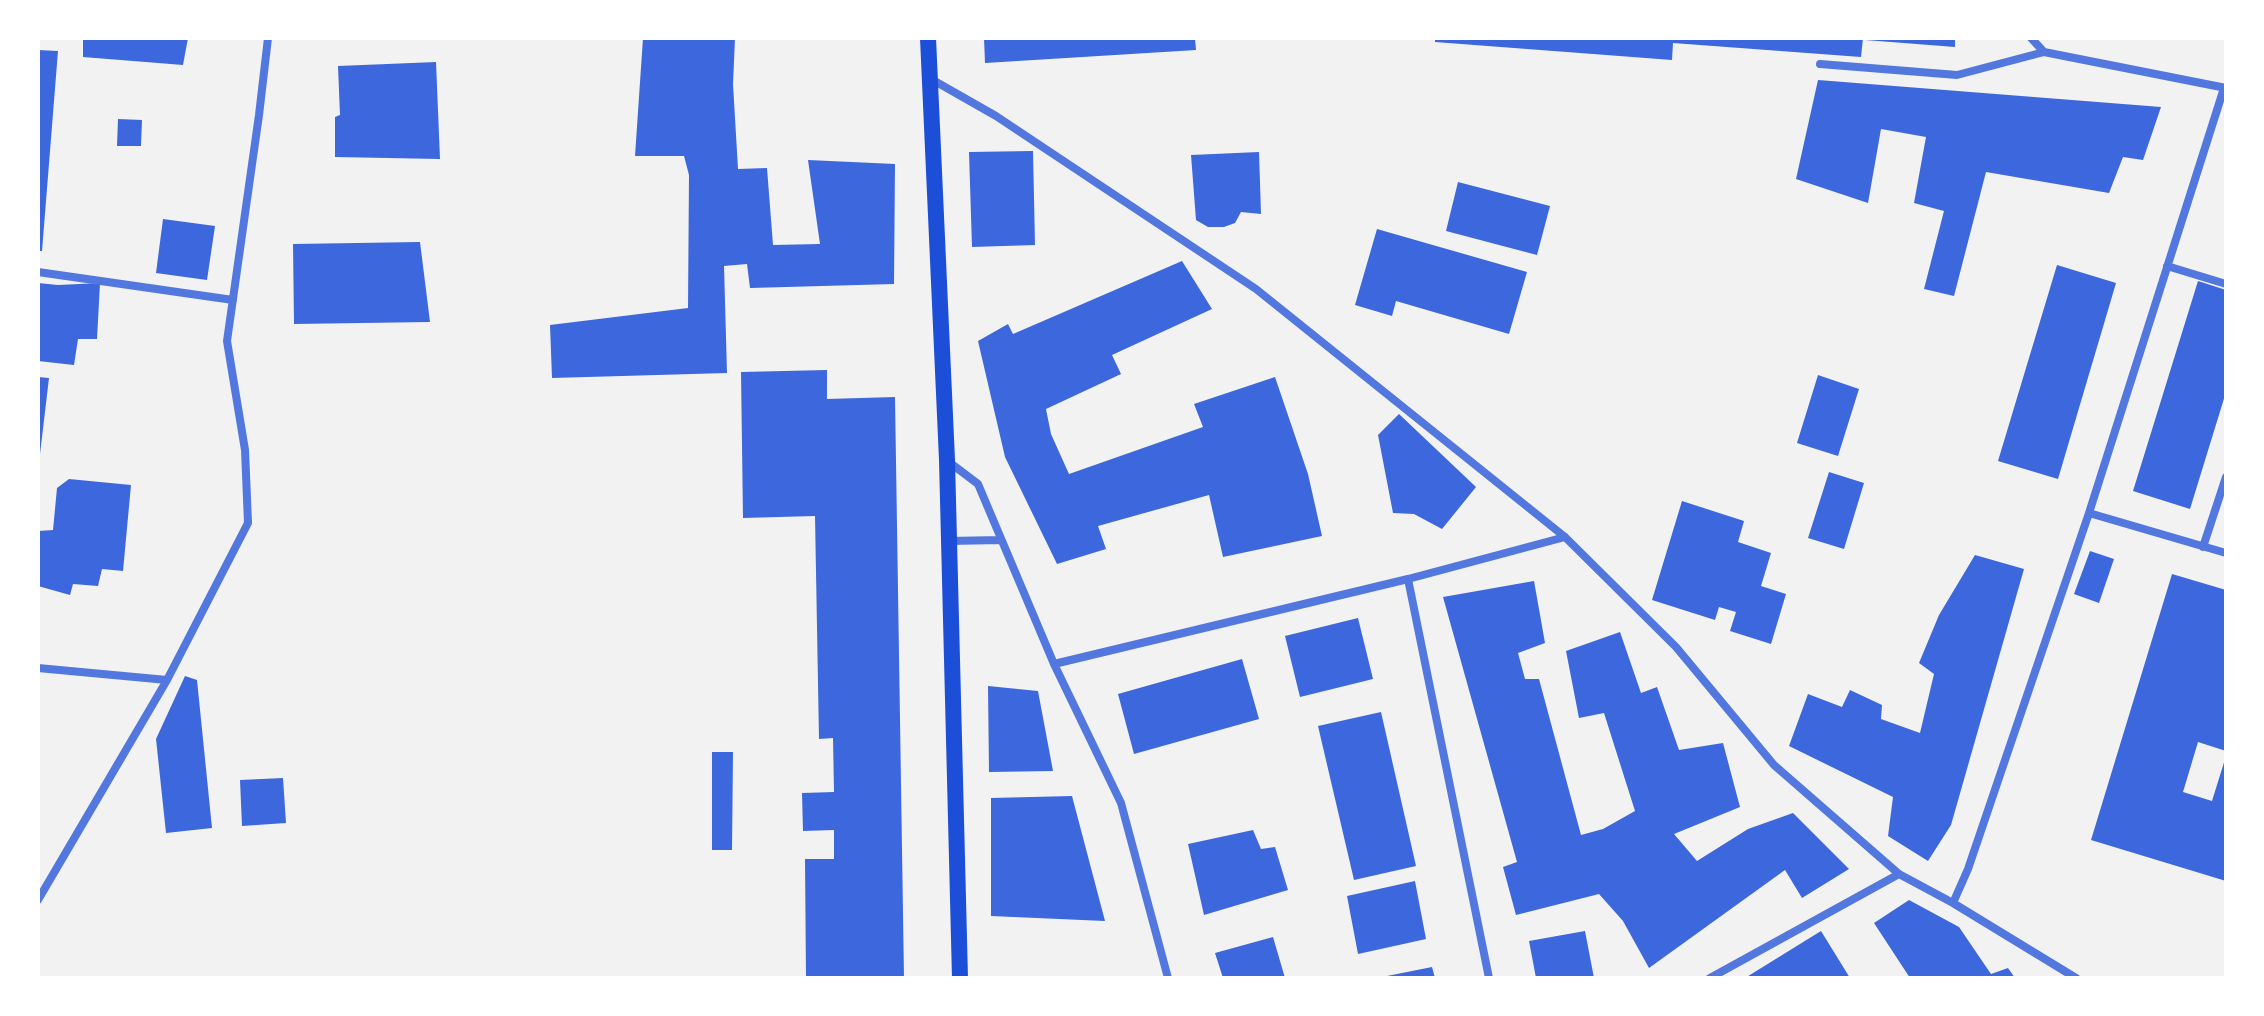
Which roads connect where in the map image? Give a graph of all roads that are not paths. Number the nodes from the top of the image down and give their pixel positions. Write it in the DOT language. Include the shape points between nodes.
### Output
graph roads {
  1 [pos="268,38"];
  2 [pos="928,38"];
  3 [pos="2031,38"];
  4 [pos="2044,52"];
  5 [pos="1820,64"];
  6 [pos="930,79"];
  7 [pos="2225,88"];
  8 [pos="2167,266"];
  9 [pos="38,272"];
  10 [pos="2226,284"];
  11 [pos="233,300"];
  12 [pos="947,460"];
  13 [pos="2226,477"];
  14 [pos="2089,513"];
  15 [pos="1565,537"];
  16 [pos="1001,540"];
  17 [pos="948,541"];
  18 [pos="2203,547"];
  19 [pos="2226,553"];
  20 [pos="1408,579"];
  21 [pos="1054,664"];
  22 [pos="38,668"];
  23 [pos="167,680"];
  24 [pos="1899,874"];
  25 [pos="38,900"];
  26 [pos="1953,903"];
  27 [pos="960,978"];
  28 [pos="1168,978"];
  29 [pos="1489,978"];
  30 [pos="1710,978"];
  31 [pos="2076,978"];
  1 -- 11 [label="street"];
  2 -- 6 [label="main road"];
  3 -- 4 [label="street"];
  4 -- 5 [label="street" via="1957,75"];
  4 -- 7 [label="street"];
  6 -- 12 [label="main road"];
  6 -- 15 [label="street" via="996,116 1256,289"];
  7 -- 8 [label="street"];
  8 -- 10 [label="street"];
  8 -- 14 [label="street"];
  9 -- 11 [label="street"];
  11 -- 23 [label="street" via="227,341 245,450 248,523"];
  12 -- 16 [label="street" via="978,484"];
  12 -- 17 [label="main road"];
  13 -- 18 [label="street"];
  14 -- 18 [label="street"];
  14 -- 26 [label="street"];
  15 -- 20 [label="street"];
  15 -- 24 [label="street" via="1676,647 1774,765"];
  16 -- 17 [label="street"];
  16 -- 21 [label="street"];
  17 -- 27 [label="main road"];
  18 -- 19 [label="street"];
  20 -- 21 [label="street"];
  20 -- 29 [label="street"];
  21 -- 28 [label="street" via="1121,803"];
  22 -- 23 [label="street"];
  23 -- 25 [label="street"];
  24 -- 26 [label="street"];
  24 -- 30 [label="street"];
  26 -- 31 [label="street"];
}
